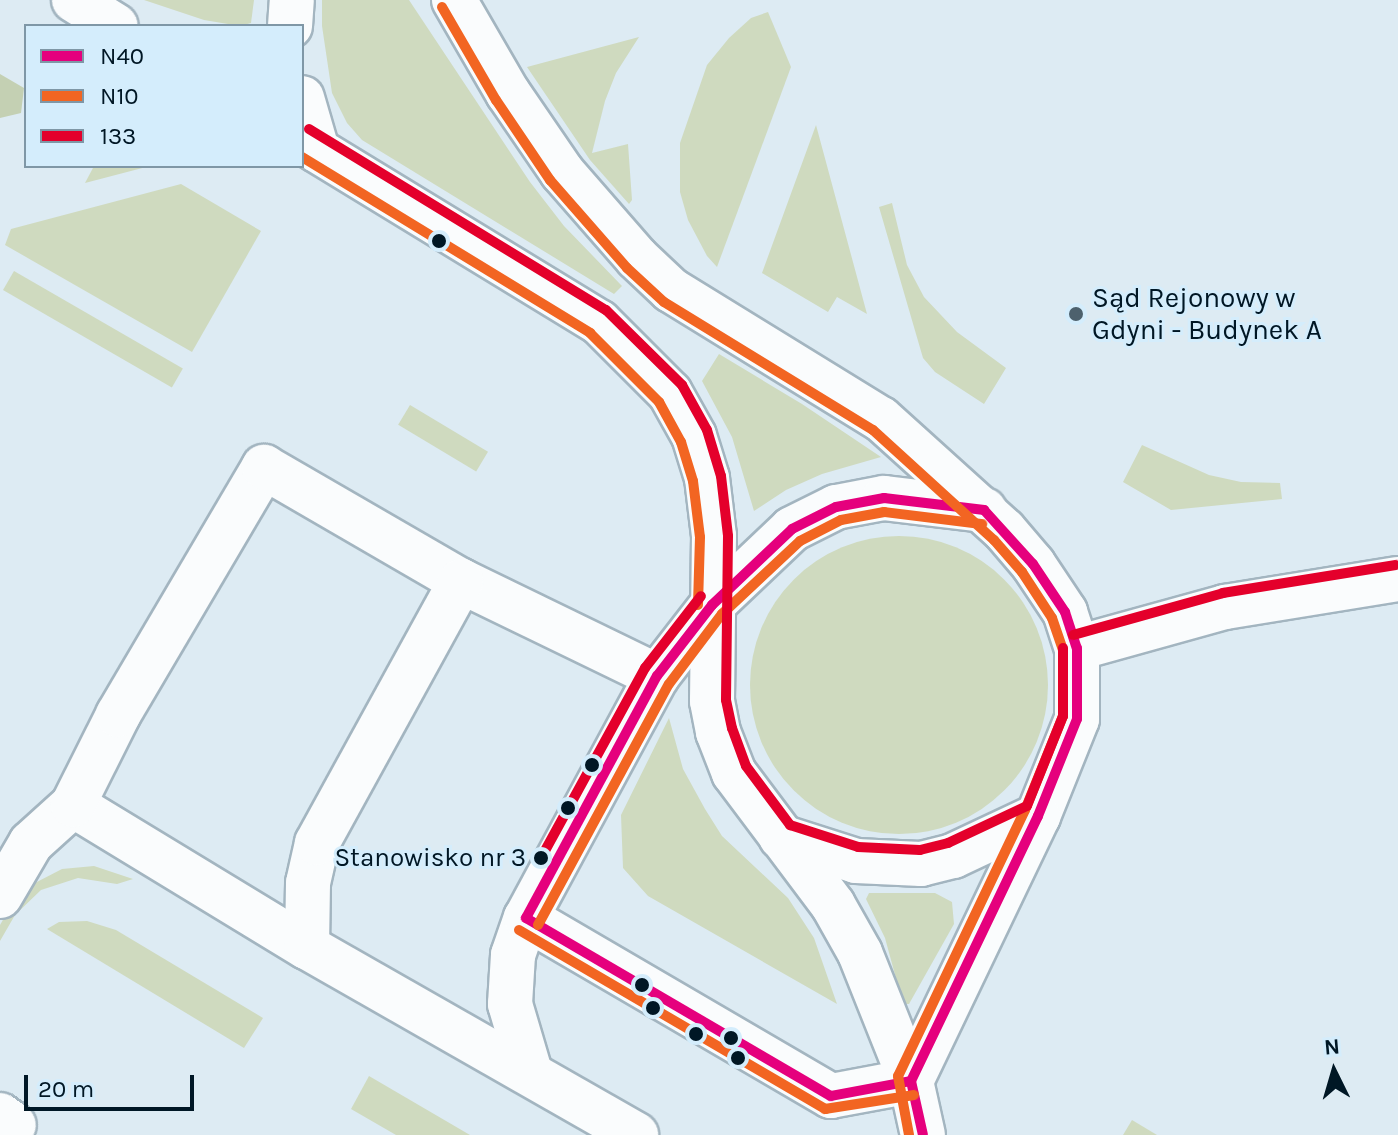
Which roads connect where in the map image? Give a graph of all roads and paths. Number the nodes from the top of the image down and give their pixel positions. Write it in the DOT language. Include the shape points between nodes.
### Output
graph roads {
  1 [pos="74,0"];
  2 [pos="292,0"];
  3 [pos="454,0"];
  4 [pos="113,24"];
  5 [pos="290,24"];
  6 [pos="304,110"];
  7 [pos="310,145"];
  8 [pos="984,510"];
  9 [pos="1398,579"];
  10 [pos="461,581"];
  11 [pos="712,605"];
  12 [pos="1077,648"];
  13 [pos="657,676"];
  14 [pos="73,805"];
  15 [pos="1038,816"];
  16 [pos="781,837"];
  17 [pos="0,896"];
  18 [pos="526,918"];
  19 [pos="307,947"];
  20 [pos="530,1072"];
  21 [pos="911,1081"];
  22 [pos="636,1135"];
  23 [pos="923,1135"];
  1 -- 4 [label="main road"];
  2 -- 5 [label="main road"];
  3 -- 8 [label="main road" via="562,172 637,258 671,290 881,419"];
  6 -- 7 [label="main road"];
  7 -- 11 [label="main road" via="599,322 670,393 694,436 707,478 714,536"];
  8 -- 11 [label="main road" via="884,498 836,507 792,529"];
  8 -- 12 [label="main road" via="1033,564 1065,612"];
  9 -- 12 [label="main road" via="1225,607"];
  10 -- 13 [label="main road"];
  10 -- 14 [label="main road" via="264,467 118,715"];
  10 -- 19 [label="main road" via="317,843 308,883"];
  11 -- 13 [label="main road"];
  11 -- 16 [label="main road" via="712,701 718,732 734,773"];
  12 -- 15 [label="main road" via="1077,719"];
  13 -- 18 [label="main road"];
  14 -- 17 [label="main road" via="31,843"];
  14 -- 19 [label="main road"];
  15 -- 16 [label="main road" via="953,856 921,864 856,861"];
  15 -- 21 [label="main road"];
  16 -- 21 [label="main road" via="833,905 853,941"];
  18 -- 20 [label="main road" via="513,955 510,1004"];
  18 -- 21 [label="main road" via="831,1096"];
  19 -- 20 [label="main road"];
  20 -- 22 [label="main road"];
  21 -- 23 [label="main road"];
}
